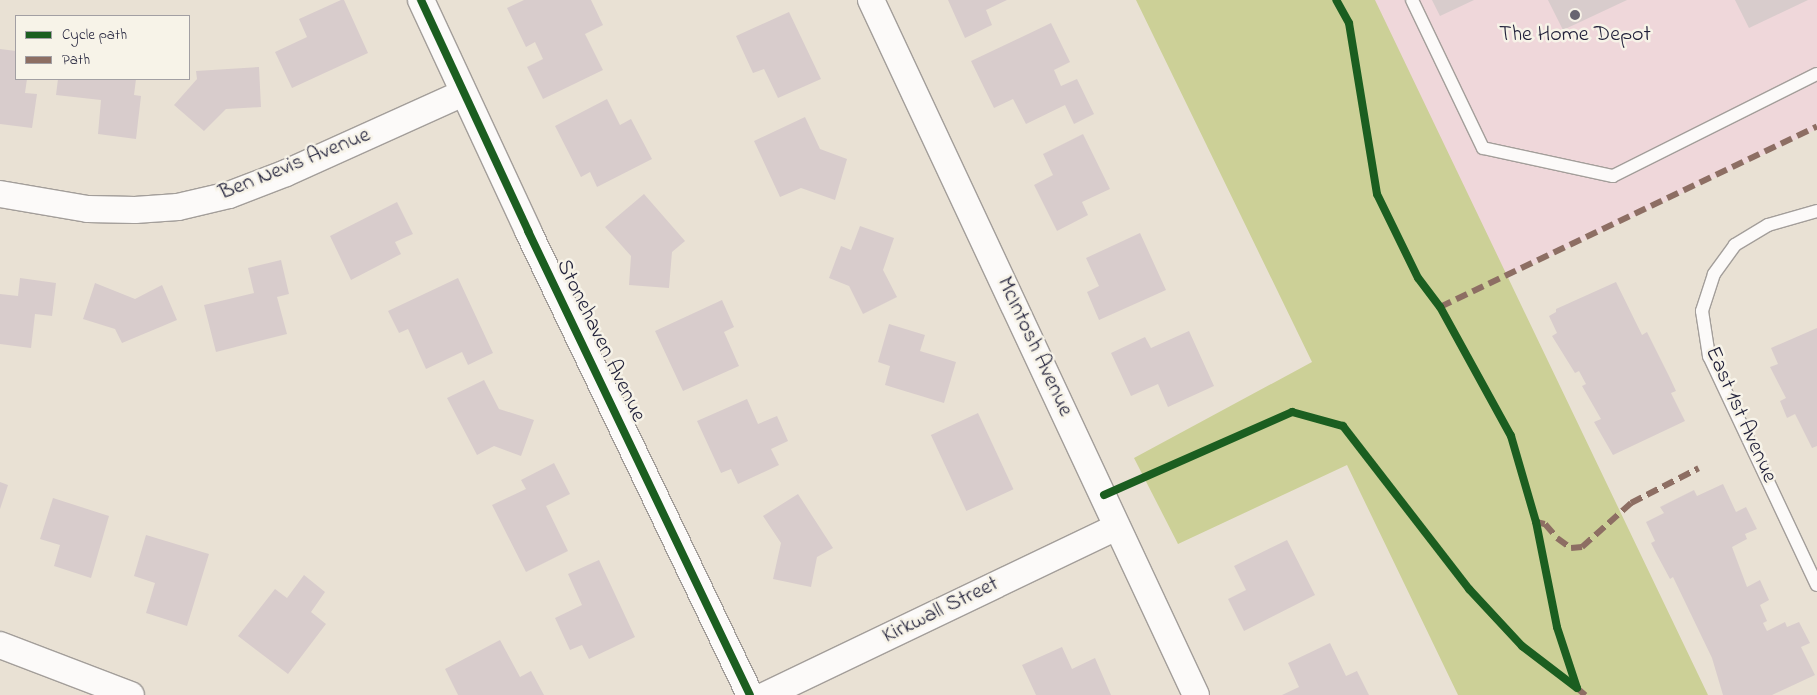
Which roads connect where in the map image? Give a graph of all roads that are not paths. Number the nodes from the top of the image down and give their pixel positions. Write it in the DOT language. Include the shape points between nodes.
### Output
graph roads {
  1 [pos="421,0"];
  2 [pos="871,0"];
  3 [pos="1412,0"];
  4 [pos="1817,74"];
  5 [pos="463,93"];
  6 [pos="0,194"];
  7 [pos="1817,211"];
  8 [pos="1116,527"];
  9 [pos="1817,585"];
  10 [pos="0,645"];
  11 [pos="131,695"];
  12 [pos="750,695"];
  13 [pos="766,695"];
  14 [pos="1196,695"];
  1 -- 5 [label="street, Stonehaven Avenue"];
  2 -- 8 [label="street, McIntosh Avenue" via="1100,486"];
  3 -- 4 [label="lane" via="1483,148 1613,176"];
  5 -- 6 [label="street, Ben Nevis Avenue" via="229,196 178,207 135,210 88,209"];
  5 -- 12 [label="street, Stonehaven Avenue"];
  7 -- 9 [label="lane, East 1st Avenue" via="1768,225 1735,245 1714,274 1702,311 1709,356"];
  8 -- 13 [label="street, Kirkwall Street"];
  8 -- 14 [label="street, McIntosh Avenue"];
  10 -- 11 [label="street"];
}
